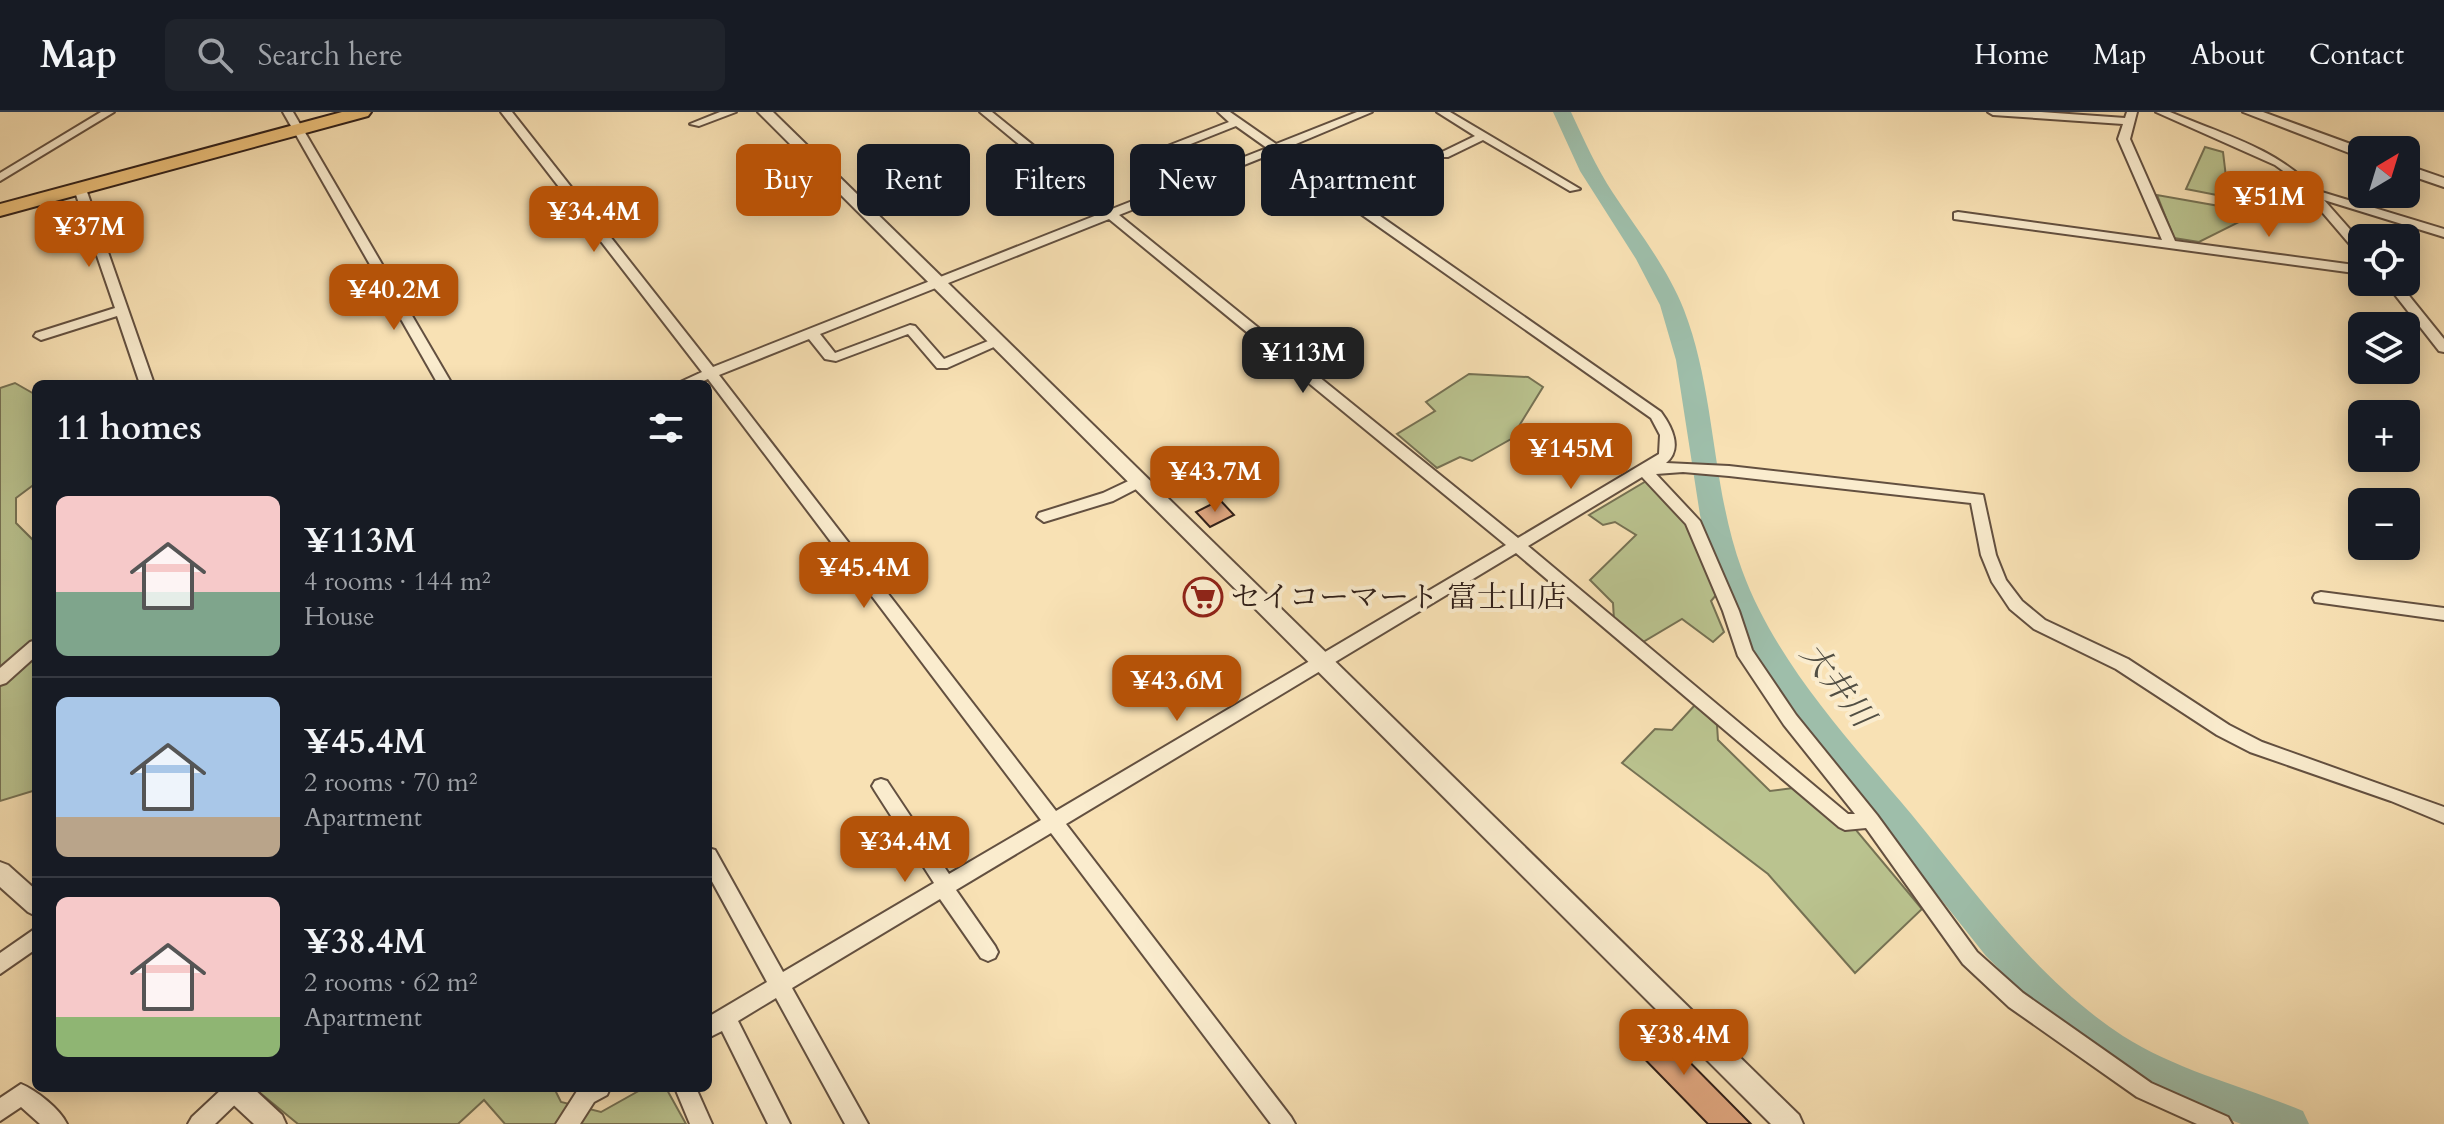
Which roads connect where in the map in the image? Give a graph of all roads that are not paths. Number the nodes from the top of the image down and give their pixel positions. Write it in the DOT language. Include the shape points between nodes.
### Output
graph roads {
  1 [pos="109,112"];
  2 [pos="339,112"];
  3 [pos="362,112"];
  4 [pos="506,112"];
  5 [pos="731,112"];
  6 [pos="765,112"];
  7 [pos="985,112"];
  8 [pos="1223,112"];
  9 [pos="1367,112"];
  10 [pos="1442,112"];
  11 [pos="1993,112"];
  12 [pos="2161,112"];
  13 [pos="2250,112"];
  14 [pos="2268,112"];
  15 [pos="2129,116"];
  16 [pos="294,122"];
  17 [pos="1238,122"];
  18 [pos="695,124"];
  19 [pos="1481,137"];
  20 [pos="2348,141"];
  21 [pos="1024,144"];
  22 [pos="1182,144"];
  23 [pos="1268,144"];
  24 [pos="1284,144"];
  25 [pos="2348,148"];
  26 [pos="1261,153"];
  27 [pos="1444,155"];
  28 [pos="2420,167"];
  29 [pos="2420,174"];
  30 [pos="2444,176"];
  31 [pos="0,178"];
  32 [pos="2444,183"];
  33 [pos="80,189"];
  34 [pos="1574,189"];
  35 [pos="2312,192"];
  36 [pos="0,203"];
  37 [pos="0,210"];
  38 [pos="1114,212"];
  39 [pos="1103,216"];
  40 [pos="1110,216"];
  41 [pos="1371,216"];
  42 [pos="1958,216"];
  43 [pos="2444,233"];
  44 [pos="2348,234"];
  45 [pos="2170,244"];
  46 [pos="2348,268"];
  47 [pos="938,283"];
  48 [pos="2402,296"];
  49 [pos="123,310"];
  50 [pos="812,333"];
  51 [pos="41,336"];
  52 [pos="998,342"];
  53 [pos="2444,348"];
  54 [pos="710,373"];
  55 [pos="146,380"];
  56 [pos="443,380"];
  57 [pos="693,380"];
  58 [pos="1644,470"];
  59 [pos="1139,481"];
  60 [pos="1044,517"];
  61 [pos="1517,545"];
  62 [pos="2321,598"];
  63 [pos="2444,614"];
  64 [pos="32,650"];
  65 [pos="1323,662"];
  66 [pos="0,678"];
  67 [pos="881,786"];
  68 [pos="2444,815"];
  69 [pos="1871,820"];
  70 [pos="1053,821"];
  71 [pos="712,863"];
  72 [pos="0,872"];
  73 [pos="946,885"];
  74 [pos="32,901"];
  75 [pos="32,940"];
  76 [pos="988,952"];
  77 [pos="0,965"];
  78 [pos="780,986"];
  79 [pos="717,1023"];
  80 [pos="233,1092"];
  81 [pos="239,1092"];
  82 [pos="593,1092"];
  83 [pos="687,1092"];
  84 [pos="0,1111"];
  85 [pos="56,1124"];
  86 [pos="199,1124"];
  87 [pos="273,1124"];
  88 [pos="567,1124"];
  89 [pos="701,1124"];
  90 [pos="779,1124"];
  91 [pos="857,1124"];
  92 [pos="1284,1124"];
  93 [pos="1790,1124"];
  94 [pos="2221,1124"];
  1 -- 31 [label="street"];
  2 -- 16 [label="highway"];
  3 -- 16 [label="highway"];
  4 -- 54 [label="street"];
  5 -- 18 [label="street"];
  6 -- 47 [label="street"];
  7 -- 21 [label="street"];
  8 -- 17 [label="street"];
  9 -- 24 [label="street"];
  10 -- 19 [label="street"];
  11 -- 15 [label="street"];
  12 -- 35 [label="street" via="2257,151"];
  13 -- 25 [label="street"];
  14 -- 20 [label="street"];
  15 -- 45 [label="street" via="2124,139"];
  16 -- 33 [label="highway"];
  16 -- 36 [label="highway"];
  16 -- 56 [label="street"];
  17 -- 22 [label="street"];
  17 -- 23 [label="street"];
  19 -- 27 [label="street"];
  19 -- 34 [label="street"];
  26 -- 38 [label="street"];
  28 -- 30 [label="street"];
  29 -- 32 [label="street"];
  33 -- 37 [label="highway"];
  33 -- 49 [label="street"];
  35 -- 43 [label="street"];
  35 -- 44 [label="street"];
  39 -- 47 [label="street"];
  40 -- 61 [label="street"];
  41 -- 58 [label="street" via="1656,415 1666,427 1669,445 1665,457"];
  42 -- 45 [label="street"];
  45 -- 46 [label="street"];
  47 -- 50 [label="street"];
  47 -- 52 [label="street"];
  48 -- 53 [label="street"];
  49 -- 51 [label="street"];
  49 -- 55 [label="street"];
  50 -- 52 [label="street" via="836,357 910,329 942,365"];
  50 -- 54 [label="street"];
  52 -- 59 [label="street"];
  54 -- 57 [label="street"];
  54 -- 70 [label="street"];
  58 -- 61 [label="street"];
  58 -- 68 [label="street" via="1683,467 1978,499 1985,549 1998,578 2017,606 2048,628 2120,663 2253,746 2401,795"];
  58 -- 69 [label="street" via="1692,521 1744,652 1790,720"];
  59 -- 60 [label="street"];
  59 -- 65 [label="street"];
  61 -- 65 [label="street"];
  61 -- 69 [label="street" via="1845,822"];
  62 -- 63 [label="street"];
  64 -- 66 [label="street"];
  65 -- 70 [label="street"];
  65 -- 93 [label="street"];
  67 -- 73 [label="street"];
  69 -- 94 [label="street" via="1970,958 2016,1000 2144,1090"];
  70 -- 73 [label="street"];
  70 -- 92 [label="street"];
  71 -- 78 [label="street"];
  72 -- 74 [label="street"];
  73 -- 76 [label="street" via="948,896"];
  73 -- 78 [label="street"];
  75 -- 77 [label="street"];
  78 -- 79 [label="street"];
  78 -- 91 [label="street"];
  79 -- 90 [label="street"];
  80 -- 86 [label="street"];
  81 -- 87 [label="street"];
  82 -- 88 [label="street"];
  83 -- 89 [label="street"];
  84 -- 85 [label="street" via="21,1094"];
}
